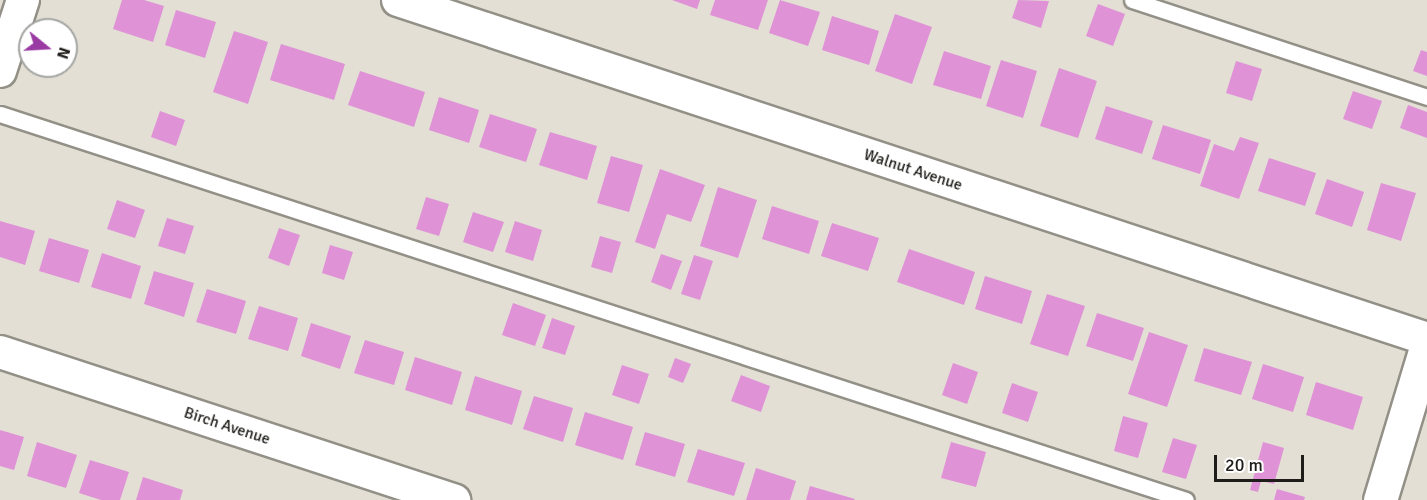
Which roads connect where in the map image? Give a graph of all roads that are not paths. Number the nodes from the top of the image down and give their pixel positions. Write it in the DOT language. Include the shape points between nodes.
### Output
graph roads {
  1 [pos="23,0"];
  2 [pos="398,0"];
  3 [pos="1132,0"];
  4 [pos="0,71"];
  5 [pos="1427,97"];
  6 [pos="0,114"];
  7 [pos="1427,339"];
  8 [pos="1427,344"];
  9 [pos="0,352"];
  10 [pos="454,500"];
  11 [pos="1186,500"];
  12 [pos="1380,500"];
  1 -- 4 [label="street"];
  2 -- 7 [label="street, Walnut Avenue"];
  3 -- 5 [label="lane"];
  6 -- 11 [label="lane"];
  8 -- 12 [label="street"];
  9 -- 10 [label="street, Birch Avenue"];
}
